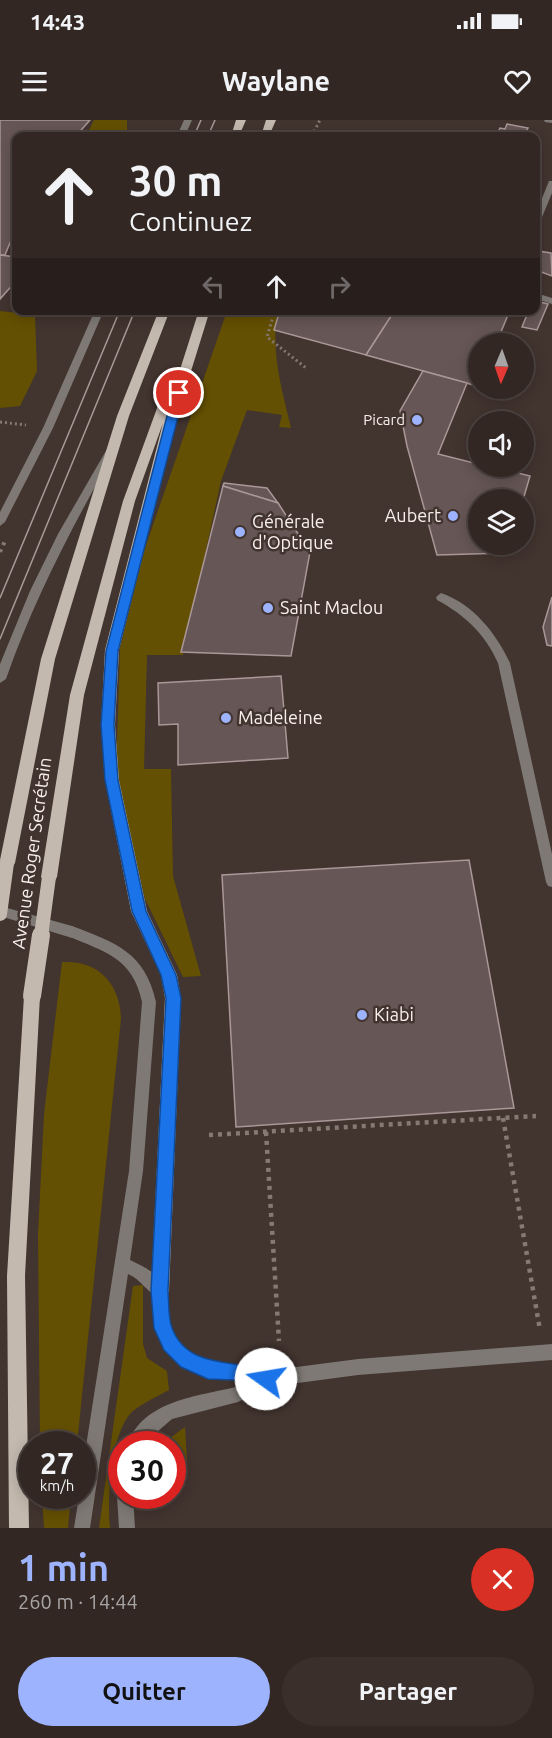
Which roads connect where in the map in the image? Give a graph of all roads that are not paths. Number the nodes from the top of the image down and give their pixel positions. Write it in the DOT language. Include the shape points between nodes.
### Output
graph roads {
  1 [pos="548,120"];
  2 [pos="552,121"];
  3 [pos="552,183"];
  4 [pos="540,212"];
  5 [pos="98,315"];
  6 [pos="163,315"];
  7 [pos="197,315"];
  8 [pos="203,315"];
  9 [pos="116,440"];
  10 [pos="0,522"];
  11 [pos="441,597"];
  12 [pos="0,679"];
  13 [pos="552,882"];
  14 [pos="0,912"];
  15 [pos="123,1265"];
  16 [pos="160,1291"];
  17 [pos="552,1352"];
  18 [pos="266,1379"];
  19 [pos="145,1431"];
  20 [pos="126,1509"];
  21 [pos="19,1528"];
  22 [pos="82,1528"];
  23 [pos="127,1528"];
  1 -- 2 [label="street"];
  3 -- 4 [label="street"];
  5 -- 10 [label="street" via="48,428"];
  6 -- 9 [label="main road, Avenue Roger Secrétain"];
  7 -- 21 [label="main road, Avenue Roger Secrétain, bridge" via="129,501 77,695 49,877 32,996 16,1276"];
  8 -- 16 [label="main road" via="172,413 112,651 108,725 112,780 139,911 169,975 173,998"];
  9 -- 12 [label="street" via="59,539"];
  9 -- 14 [label="main road, Avenue Roger Secrétain, bridge" via="48,659"];
  11 -- 13 [label="street" via="462,608 488,633 504,663"];
  14 -- 15 [label="street" via="72,932 119,953 133,963 147,984 149,1002 136,1171"];
  15 -- 16 [label="street" via="144,1274"];
  15 -- 22 [label="street"];
  16 -- 18 [label="street" via="162,1328 187,1361 208,1370"];
  17 -- 18 [label="street" via="358,1367"];
  18 -- 19 [label="street" via="238,1395 168,1412"];
  20 -- 23 [label="street"];
}
